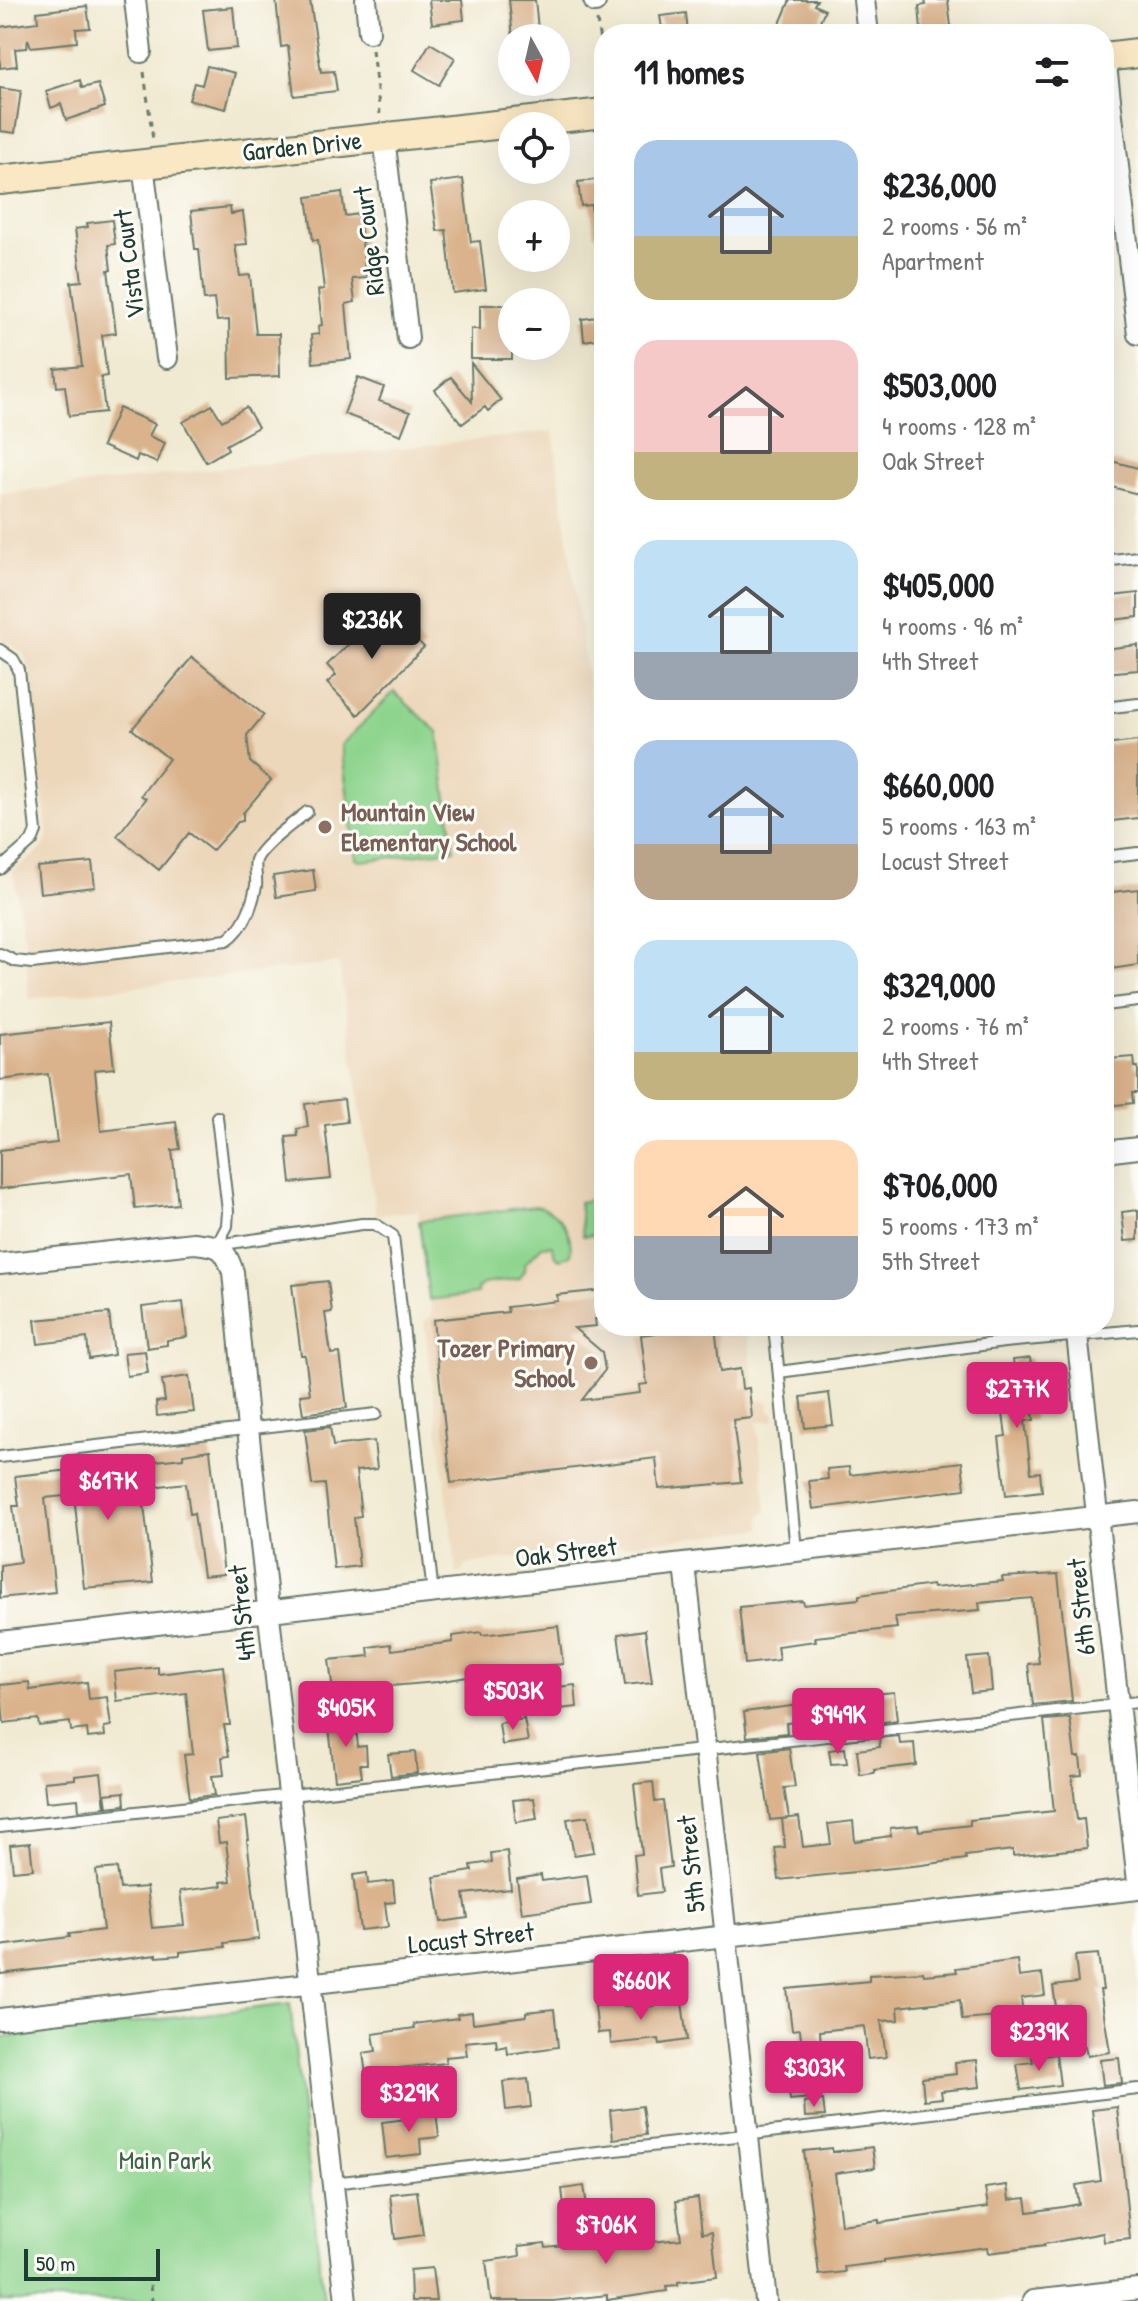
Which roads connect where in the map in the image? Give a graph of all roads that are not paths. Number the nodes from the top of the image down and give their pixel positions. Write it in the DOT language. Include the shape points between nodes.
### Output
graph roads {
  1 [pos="135,0"];
  2 [pos="366,0"];
  3 [pos="864,0"];
  4 [pos="867,24"];
  5 [pos="369,32"];
  6 [pos="141,52"];
  7 [pos="1138,53"];
  8 [pos="1114,56"];
  9 [pos="594,114"];
  10 [pos="1114,133"];
  11 [pos="384,137"];
  12 [pos="150,163"];
  13 [pos="0,180"];
  14 [pos="1138,334"];
  15 [pos="408,338"];
  16 [pos="167,358"];
  17 [pos="1138,557"];
  18 [pos="1114,560"];
  19 [pos="0,650"];
  20 [pos="1138,704"];
  21 [pos="1114,707"];
  22 [pos="307,812"];
  23 [pos="1138,853"];
  24 [pos="1114,856"];
  25 [pos="0,869"];
  26 [pos="0,954"];
  27 [pos="1138,1001"];
  28 [pos="1114,1004"];
  29 [pos="217,1117"];
  30 [pos="1138,1148"];
  31 [pos="1114,1151"];
  32 [pos="217,1245"];
  33 [pos="0,1264"];
  34 [pos="1114,1330"];
  35 [pos="1138,1330"];
  36 [pos="775,1336"];
  37 [pos="1034,1336"];
  38 [pos="1077,1336"];
  39 [pos="779,1372"];
  40 [pos="376,1414"];
  41 [pos="248,1429"];
  42 [pos="0,1457"];
  43 [pos="1138,1512"];
  44 [pos="1097,1517"];
  45 [pos="796,1550"];
  46 [pos="685,1565"];
  47 [pos="433,1594"];
  48 [pos="268,1612"];
  49 [pos="0,1642"];
  50 [pos="1128,1703"];
  51 [pos="704,1749"];
  52 [pos="289,1795"];
  53 [pos="0,1827"];
  54 [pos="1138,1882"];
  55 [pos="1138,1889"];
  56 [pos="725,1936"];
  57 [pos="310,1983"];
  58 [pos="0,2019"];
  59 [pos="1138,2089"];
  60 [pos="747,2135"];
  61 [pos="333,2183"];
  62 [pos="1138,2289"];
  63 [pos="346,2301"];
  64 [pos="766,2301"];
  65 [pos="1033,2301"];
  1 -- 6 [label="street"];
  2 -- 5 [label="street"];
  3 -- 4 [label="street"];
  7 -- 8 [label="street"];
  9 -- 11 [label="street, Garden Drive"];
  10 -- 14 [label="street"];
  11 -- 12 [label="street, Garden Drive"];
  11 -- 15 [label="street, Ridge Court"];
  12 -- 13 [label="street, Garden Drive"];
  12 -- 16 [label="street, Vista Court"];
  17 -- 18 [label="lane"];
  19 -- 25 [label="lane" via="19,670 36,831"];
  20 -- 21 [label="lane"];
  22 -- 26 [label="lane" via="256,860 249,912 227,940 32,963"];
  23 -- 24 [label="lane"];
  27 -- 28 [label="lane"];
  29 -- 32 [label="lane" via="228,1211"];
  30 -- 31 [label="street"];
  32 -- 33 [label="street"];
  32 -- 41 [label="street, 4th Street" via="233,1272"];
  32 -- 47 [label="lane" via="362,1224 375,1224 393,1236"];
  34 -- 35 [label="lane"];
  36 -- 39 [label="lane"];
  37 -- 39 [label="lane"];
  38 -- 44 [label="street, 6th Street"];
  39 -- 45 [label="lane"];
  40 -- 41 [label="lane"];
  41 -- 42 [label="lane"];
  41 -- 48 [label="street, 4th Street"];
  43 -- 44 [label="street, Oak Street"];
  44 -- 45 [label="street, Oak Street"];
  44 -- 50 [label="street, 6th Street"];
  45 -- 46 [label="street, Oak Street"];
  46 -- 47 [label="street, Oak Street"];
  46 -- 51 [label="street, 5th Street"];
  47 -- 48 [label="street, Oak Street"];
  48 -- 49 [label="street, Oak Street"];
  48 -- 52 [label="street, 4th Street"];
  50 -- 51 [label="lane"];
  50 -- 54 [label="street, 6th Street"];
  51 -- 52 [label="lane"];
  51 -- 56 [label="street, 5th Street"];
  52 -- 53 [label="lane"];
  52 -- 57 [label="street, 4th Street"];
  55 -- 56 [label="street, Locust Street"];
  56 -- 57 [label="street, Locust Street"];
  56 -- 60 [label="street, 5th Street"];
  57 -- 58 [label="street, Locust Street"];
  57 -- 61 [label="street, 4th Street"];
  59 -- 60 [label="lane"];
  60 -- 61 [label="lane"];
  60 -- 64 [label="street, 5th Street"];
  61 -- 63 [label="street, 4th Street"];
  62 -- 65 [label="street"];
}
